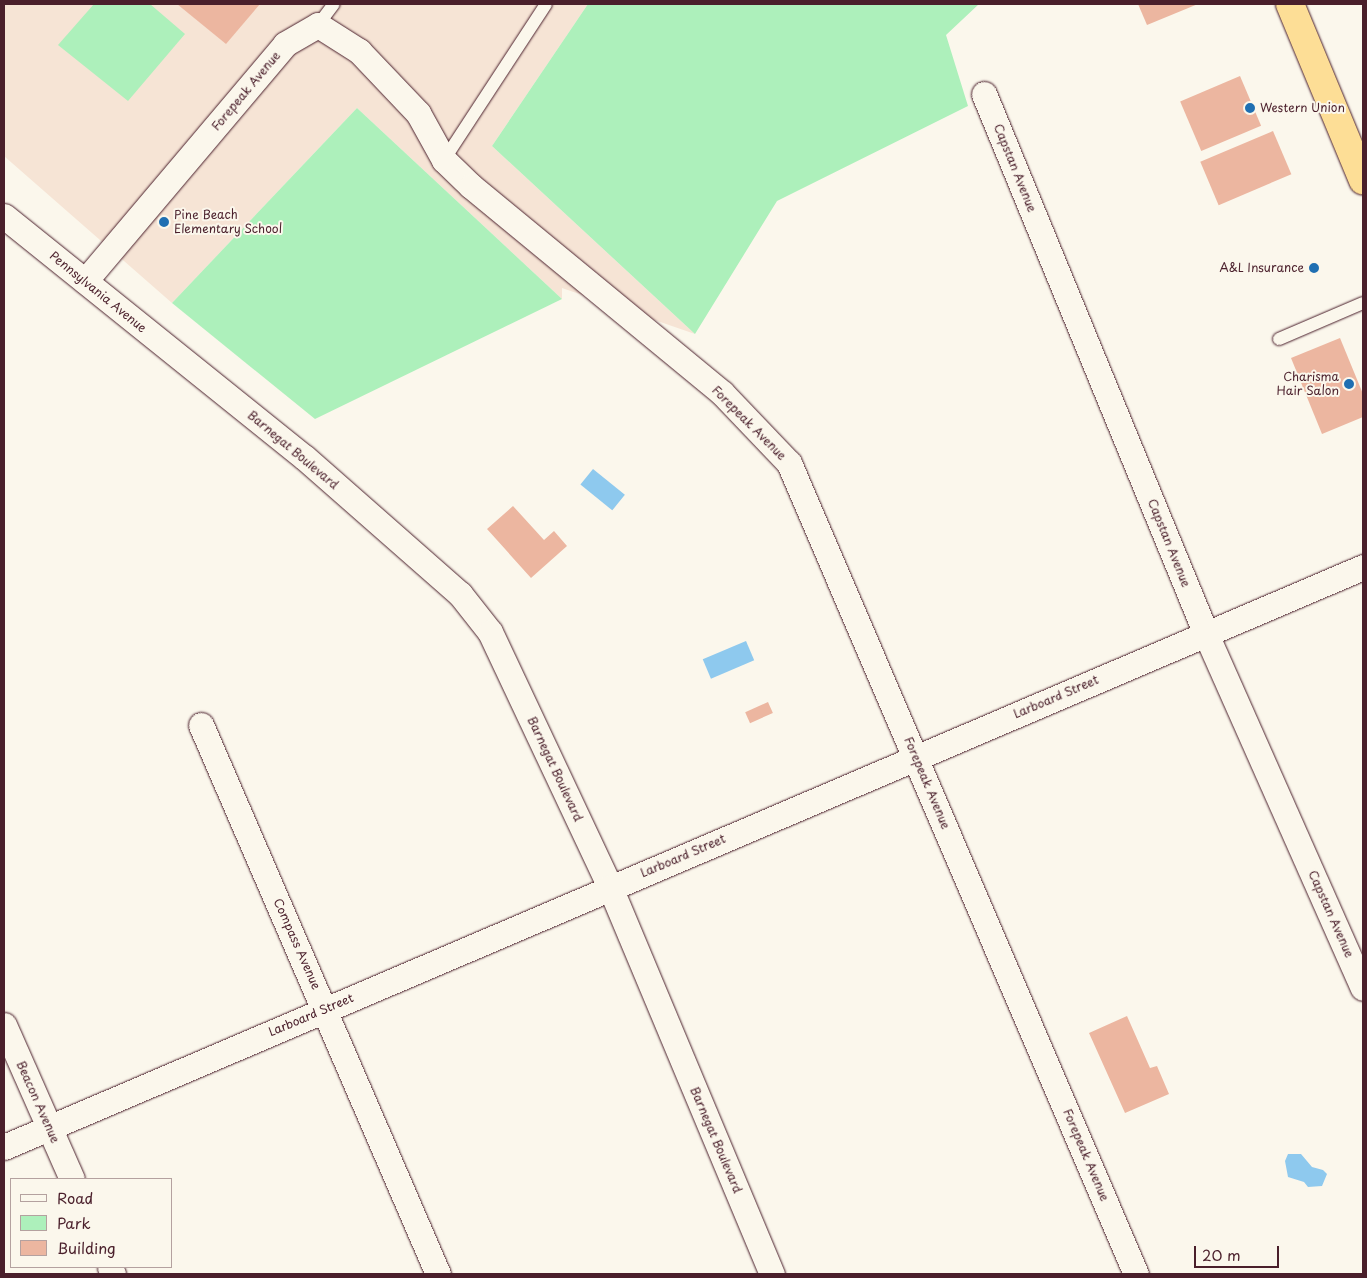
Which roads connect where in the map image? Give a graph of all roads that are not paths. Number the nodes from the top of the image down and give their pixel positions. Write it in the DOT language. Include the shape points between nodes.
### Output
graph roads {
  1 [pos="334,4"];
  2 [pos="546,4"];
  3 [pos="1290,4"];
  4 [pos="318,25"];
  5 [pos="984,94"];
  6 [pos="444,160"];
  7 [pos="1363,179"];
  8 [pos="4,216"];
  9 [pos="85,281"];
  10 [pos="1363,303"];
  11 [pos="1279,339"];
  12 [pos="192,367"];
  13 [pos="1363,566"];
  14 [pos="1206,634"];
  15 [pos="201,725"];
  16 [pos="917,757"];
  17 [pos="610,887"];
  18 [pos="1363,988"];
  19 [pos="326,1009"];
  20 [pos="4,1025"];
  21 [pos="49,1127"];
  22 [pos="4,1146"];
  23 [pos="72,1178"];
  24 [pos="438,1274"];
  25 [pos="772,1274"];
  26 [pos="1136,1274"];
  1 -- 4 [label="lane"];
  2 -- 6 [label="lane"];
  3 -- 7 [label="highway"];
  4 -- 6 [label="street, Forepeak Avenue" via="359,51 418,113"];
  4 -- 9 [label="street, Forepeak Avenue" via="285,44"];
  5 -- 14 [label="street, Capstan Avenue"];
  6 -- 16 [label="street, Forepeak Avenue" via="471,186 722,393 789,463"];
  8 -- 9 [label="street, Pennsylvania Avenue"];
  9 -- 12 [label="street, Pennsylvania Avenue"];
  10 -- 11 [label="lane"];
  12 -- 17 [label="street, Barnegat Boulevard" via="304,457 460,594 490,632"];
  13 -- 14 [label="street, Larboard Street"];
  14 -- 16 [label="street, Larboard Street"];
  14 -- 18 [label="street, Capstan Avenue"];
  15 -- 19 [label="street, Compass Avenue"];
  16 -- 17 [label="street, Larboard Street"];
  16 -- 26 [label="street, Forepeak Avenue"];
  17 -- 19 [label="street, Larboard Street"];
  17 -- 25 [label="street, Barnegat Boulevard"];
  19 -- 21 [label="street, Larboard Street"];
  19 -- 24 [label="street, Compass Avenue"];
  20 -- 21 [label="street, Beacon Avenue"];
  21 -- 22 [label="street, Larboard Street"];
  21 -- 23 [label="street, Beacon Avenue"];
}
